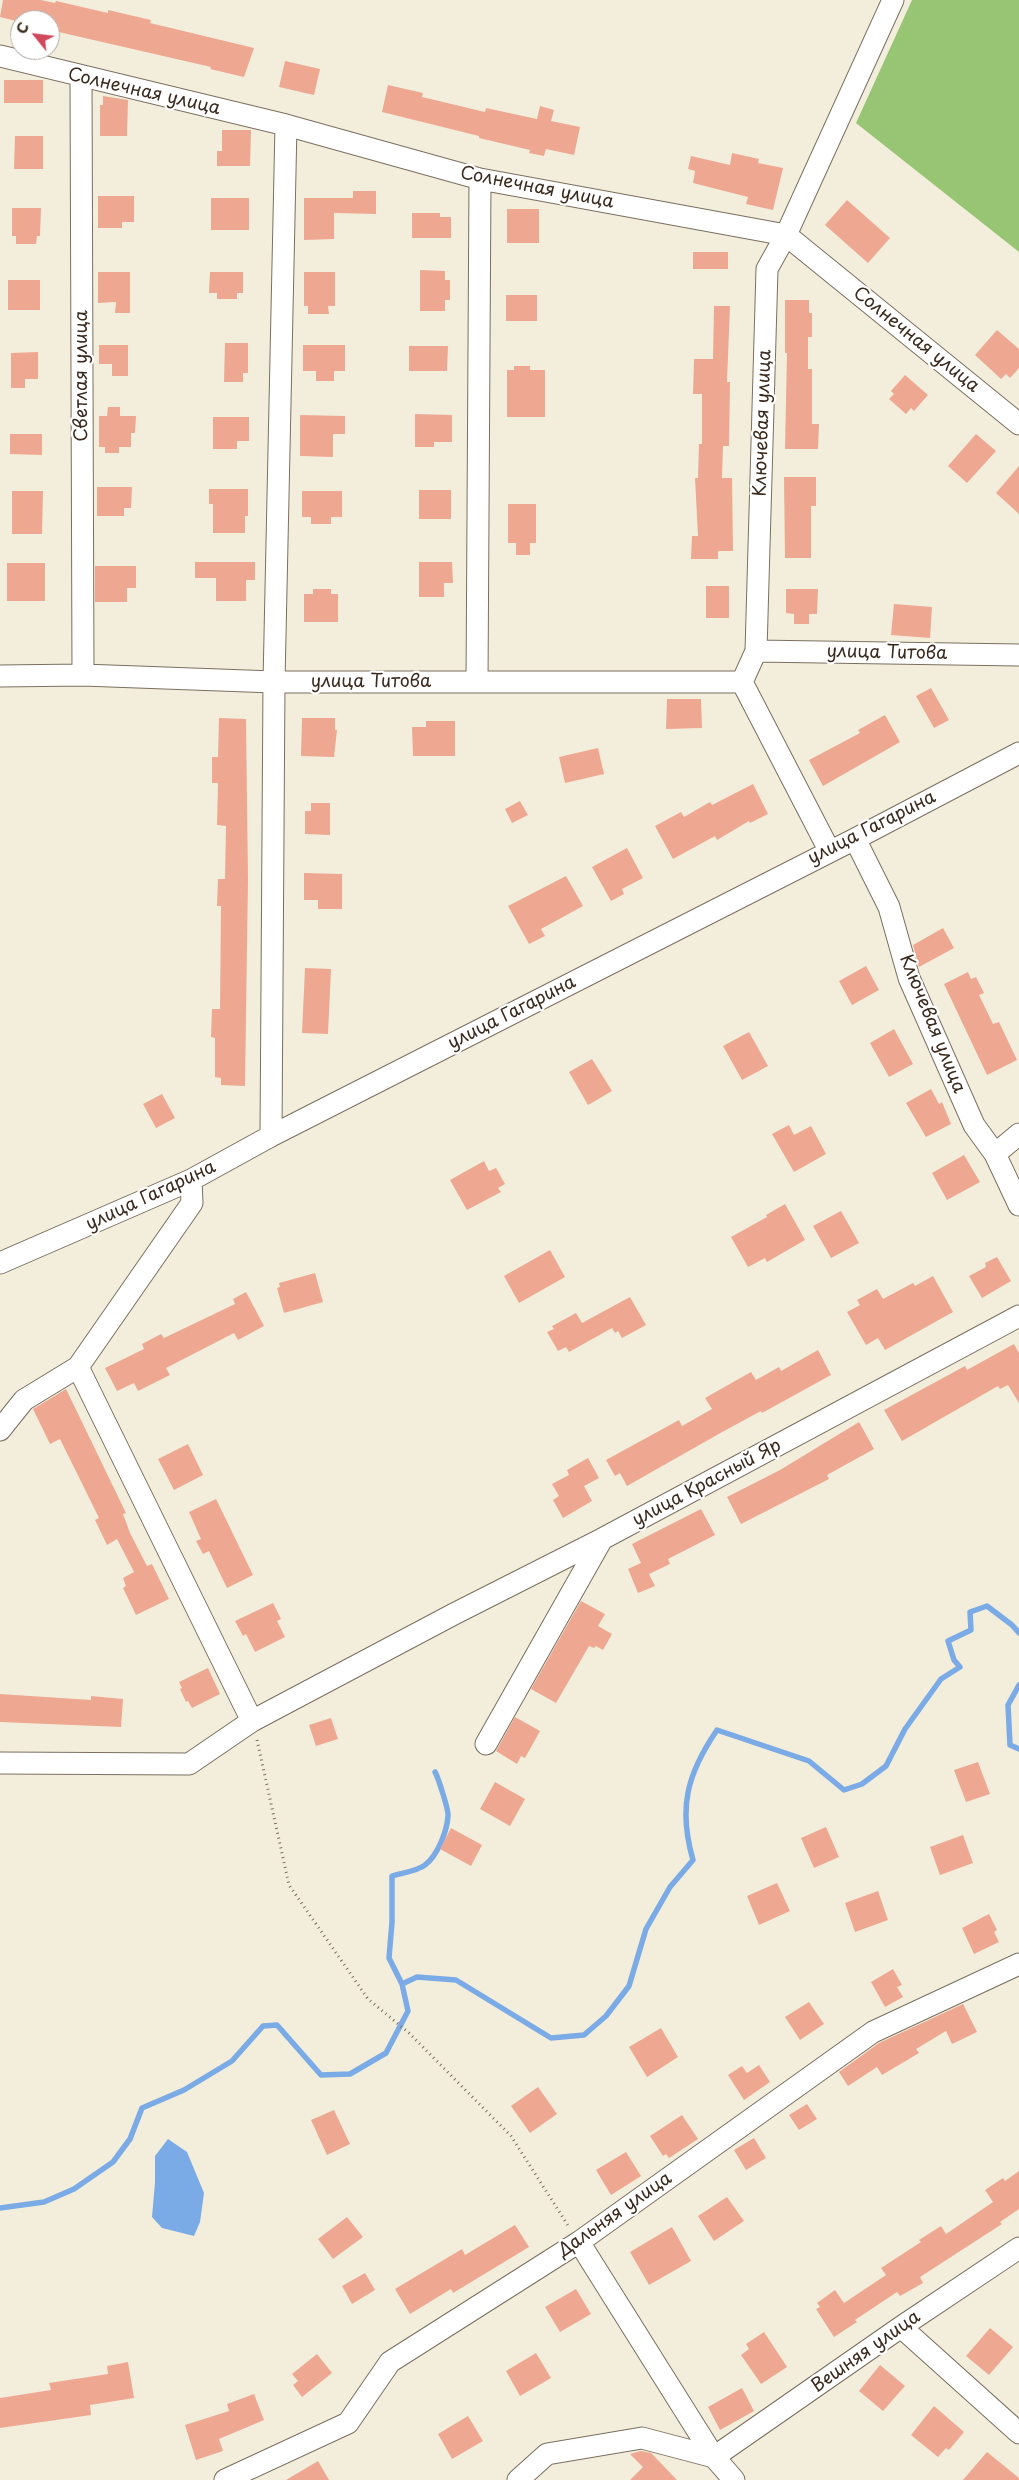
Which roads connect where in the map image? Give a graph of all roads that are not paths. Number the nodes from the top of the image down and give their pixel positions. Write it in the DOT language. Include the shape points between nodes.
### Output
graph roads {
  1 [pos="893,0"];
  2 [pos="0,56"];
  3 [pos="81,77"];
  4 [pos="286,125"];
  5 [pos="480,180"];
  6 [pos="786,234"];
  7 [pos="1019,424"];
  8 [pos="756,651"];
  9 [pos="1019,655"];
  10 [pos="83,674"];
  11 [pos="0,676"];
  12 [pos="274,682"];
  13 [pos="477,682"];
  14 [pos="742,682"];
  15 [pos="1019,752"];
  16 [pos="855,839"];
  17 [pos="829,850"];
  18 [pos="1019,1134"];
  19 [pos="271,1136"];
  20 [pos="995,1154"];
  21 [pos="191,1180"];
  22 [pos="1019,1205"];
  23 [pos="0,1263"];
  24 [pos="1019,1316"];
  25 [pos="78,1367"];
  26 [pos="0,1430"];
  27 [pos="602,1539"];
  28 [pos="252,1722"];
  29 [pos="486,1744"];
  30 [pos="0,1763"];
  31 [pos="1019,1964"];
  32 [pos="579,2242"];
  33 [pos="1019,2248"];
  34 [pos="900,2327"];
  35 [pos="1019,2433"];
  36 [pos="714,2457"];
  37 [pos="225,2480"];
  38 [pos="518,2480"];
  39 [pos="734,2480"];
  1 -- 6 [label="street, Ключевая улица"];
  2 -- 3 [label="street, Солнечная улица"];
  3 -- 4 [label="street, Солнечная улица"];
  3 -- 10 [label="street, Светлая улица"];
  4 -- 5 [label="street, Солнечная улица"];
  4 -- 12 [label="street"];
  5 -- 6 [label="street, Солнечная улица"];
  5 -- 13 [label="street"];
  6 -- 7 [label="street, Солнечная улица"];
  6 -- 8 [label="street, Ключевая улица" via="768,269"];
  8 -- 9 [label="street, улица Титова"];
  8 -- 14 [label="street, Ключевая улица"];
  10 -- 11 [label="street, улица Титова"];
  10 -- 12 [label="street, улица Титова"];
  12 -- 13 [label="street, улица Титова"];
  12 -- 19 [label="street"];
  13 -- 14 [label="street, улица Титова"];
  14 -- 17 [label="street"];
  15 -- 16 [label="street, улица Гагарина"];
  16 -- 17 [label="street, улица Гагарина"];
  16 -- 20 [label="street, Ключевая улица" via="889,907 909,978 974,1125"];
  17 -- 19 [label="street, улица Гагарина"];
  18 -- 20 [label="street"];
  19 -- 21 [label="street, улица Гагарина"];
  20 -- 22 [label="street, Ключевая улица"];
  21 -- 23 [label="street, улица Гагарина"];
  21 -- 25 [label="street" via="192,1202"];
  24 -- 27 [label="street, улица Красный Яр"];
  25 -- 26 [label="street" via="24,1400"];
  25 -- 28 [label="street"];
  27 -- 28 [label="street, улица Красный Яр"];
  27 -- 29 [label="street"];
  28 -- 30 [label="street, улица Красный Яр" via="189,1764"];
  31 -- 32 [label="street, Дальняя улица" via="873,2032"];
  32 -- 36 [label="street"];
  32 -- 37 [label="street, Дальняя улица" via="390,2362 348,2423"];
  33 -- 34 [label="street, Вешняя улица"];
  34 -- 35 [label="street"];
  34 -- 36 [label="street, Вешняя улица"];
  36 -- 38 [label="street" via="642,2438 547,2454"];
  36 -- 39 [label="street"];
}
